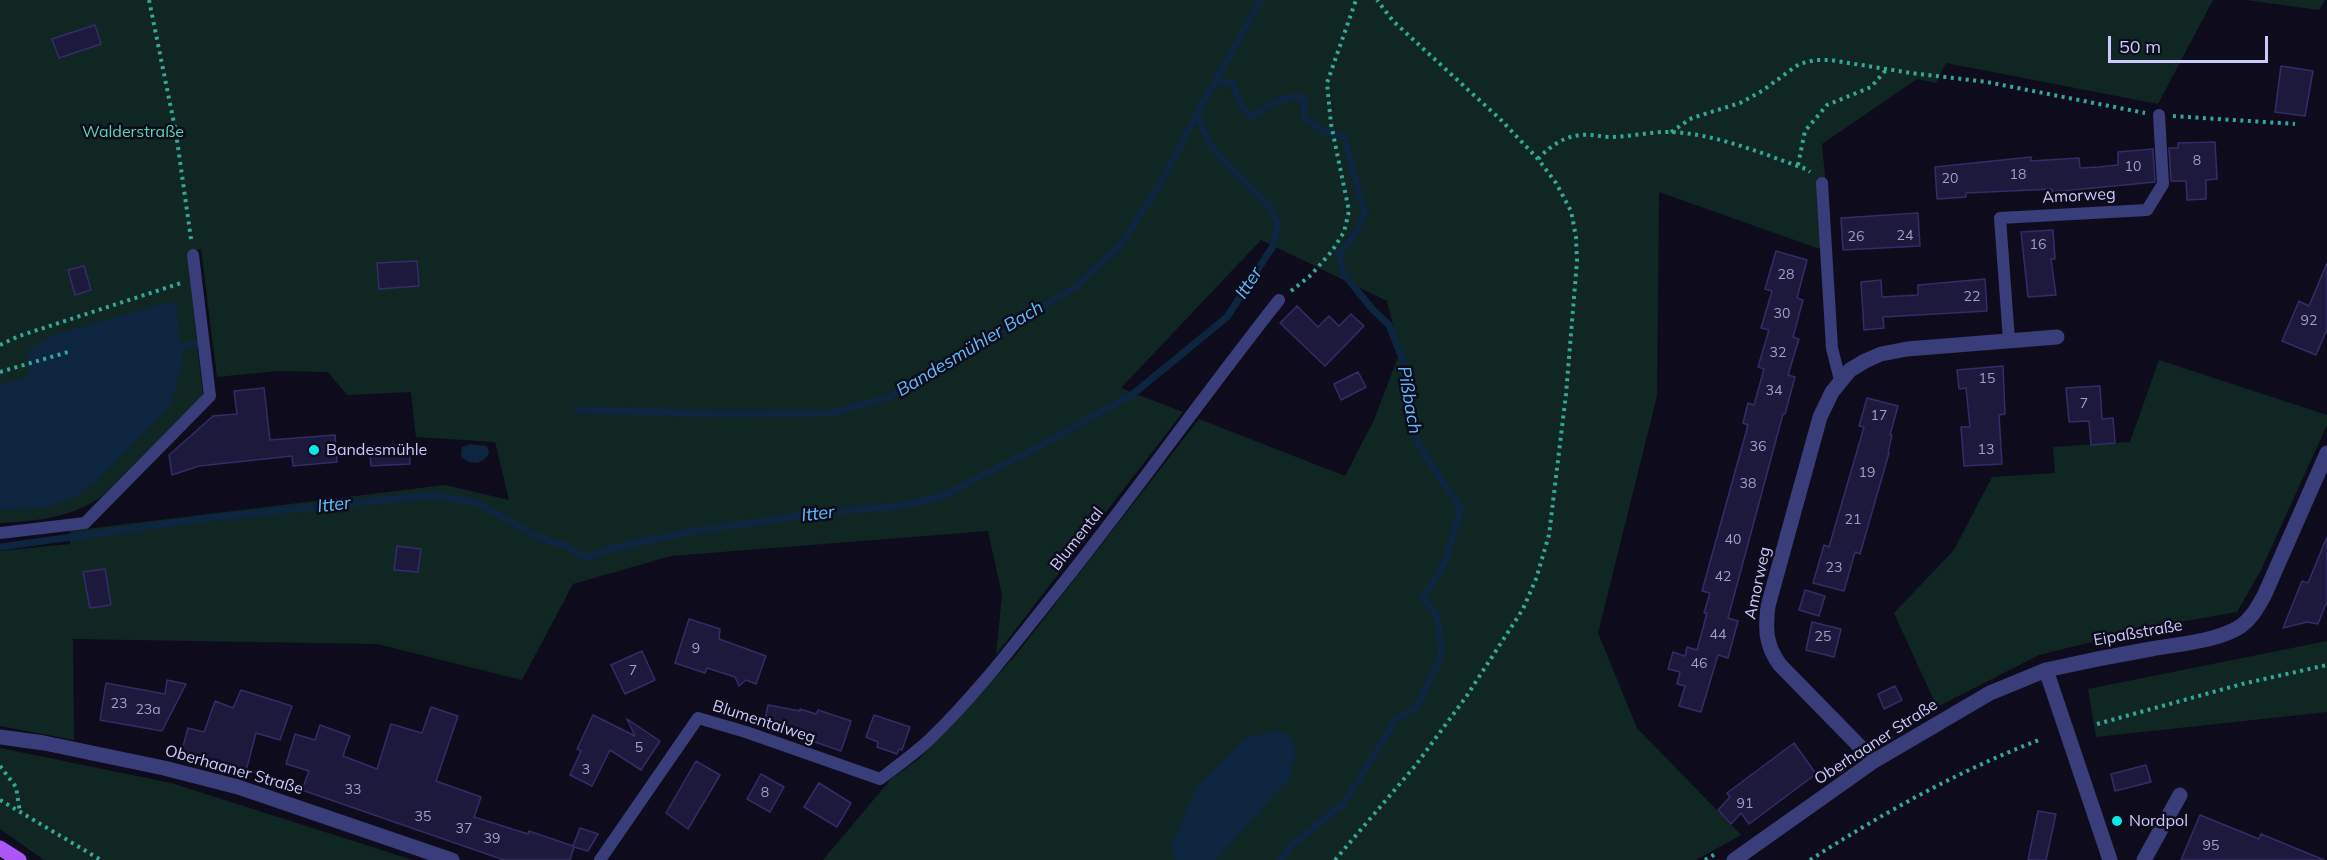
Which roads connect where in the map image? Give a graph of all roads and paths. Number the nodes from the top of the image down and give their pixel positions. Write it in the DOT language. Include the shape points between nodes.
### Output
graph roads {
  1 [pos="149,0"];
  2 [pos="1356,0"];
  3 [pos="1377,0"];
  4 [pos="1886,69"];
  5 [pos="2159,115"];
  6 [pos="2295,124"];
  7 [pos="1671,132"];
  8 [pos="1538,159"];
  9 [pos="1822,183"];
  10 [pos="193,255"];
  11 [pos="197,278"];
  12 [pos="1279,300"];
  13 [pos="2057,337"];
  14 [pos="2009,340"];
  15 [pos="0,345"];
  16 [pos="68,352"];
  17 [pos="0,372"];
  18 [pos="1840,380"];
  19 [pos="2327,453"];
  20 [pos="0,533"];
  21 [pos="2327,665"];
  22 [pos="2046,670"];
  23 [pos="2097,724"];
  24 [pos="0,737"];
  25 [pos="2039,740"];
  26 [pos="1874,761"];
  27 [pos="0,766"];
  28 [pos="879,779"];
  29 [pos="2180,795"];
  30 [pos="0,800"];
  31 [pos="20,812"];
  32 [pos="0,848"];
  33 [pos="19,860"];
  34 [pos="101,860"];
  35 [pos="452,860"];
  36 [pos="600,860"];
  37 [pos="1335,860"];
  38 [pos="1734,860"];
  39 [pos="1810,860"];
  40 [pos="2110,860"];
  41 [pos="2144,860"];
  1 -- 10 [label="path" via="176,133"];
  2 -- 12 [label="path" via="1327,84 1349,212 1344,232 1311,275"];
  3 -- 8 [label="path" via="1393,21"];
  4 -- 5 [label="path" via="2026,89"];
  4 -- 7 [label="path" via="1830,60 1799,64 1740,103 1692,118"];
  4 -- 7 [label="path" via="1872,87 1827,105 1805,131 1798,166 1730,142"];
  5 -- 6 [label="path"];
  5 -- 14 [label="lane, Amorweg" via="2163,184 2147,210 2000,218"];
  7 -- 8 [label="path" via="1577,136 1548,148"];
  8 -- 37 [label="path" via="1571,211 1577,261 1549,535 1523,609 1466,697 1415,766"];
  9 -- 18 [label="lane" via="1832,348"];
  10 -- 11 [label="lane"];
  11 -- 15 [label="path"];
  11 -- 20 [label="lane" via="210,396 85,523"];
  12 -- 28 [label="lane, Blumental" via="1040,613 929,740"];
  13 -- 14 [label="street, Amorweg"];
  14 -- 18 [label="street, Amorweg" via="1881,354 1857,365"];
  16 -- 17 [label="path"];
  18 -- 26 [label="street, Amorweg" via="1820,417 1793,512 1768,606 1767,640 1780,666"];
  19 -- 22 [label="street, Eipaßstraße" via="2264,596 2252,616 2240,626 2198,640"];
  21 -- 23 [label="path"];
  22 -- 26 [label="street, Oberhaaner Straße" via="1990,693"];
  22 -- 40 [label="street"];
  24 -- 35 [label="street, Oberhaaner Straße" via="238,787"];
  25 -- 39 [label="path" via="1945,780"];
  26 -- 38 [label="street, Oberhaaner Straße"];
  27 -- 31 [label="path" via="16,787"];
  28 -- 36 [label="lane, Blumentalweg" via="698,718"];
  29 -- 41 [label="street"];
  30 -- 31 [label="path"];
  31 -- 34 [label="path"];
  32 -- 33 [label="main road"];
}
